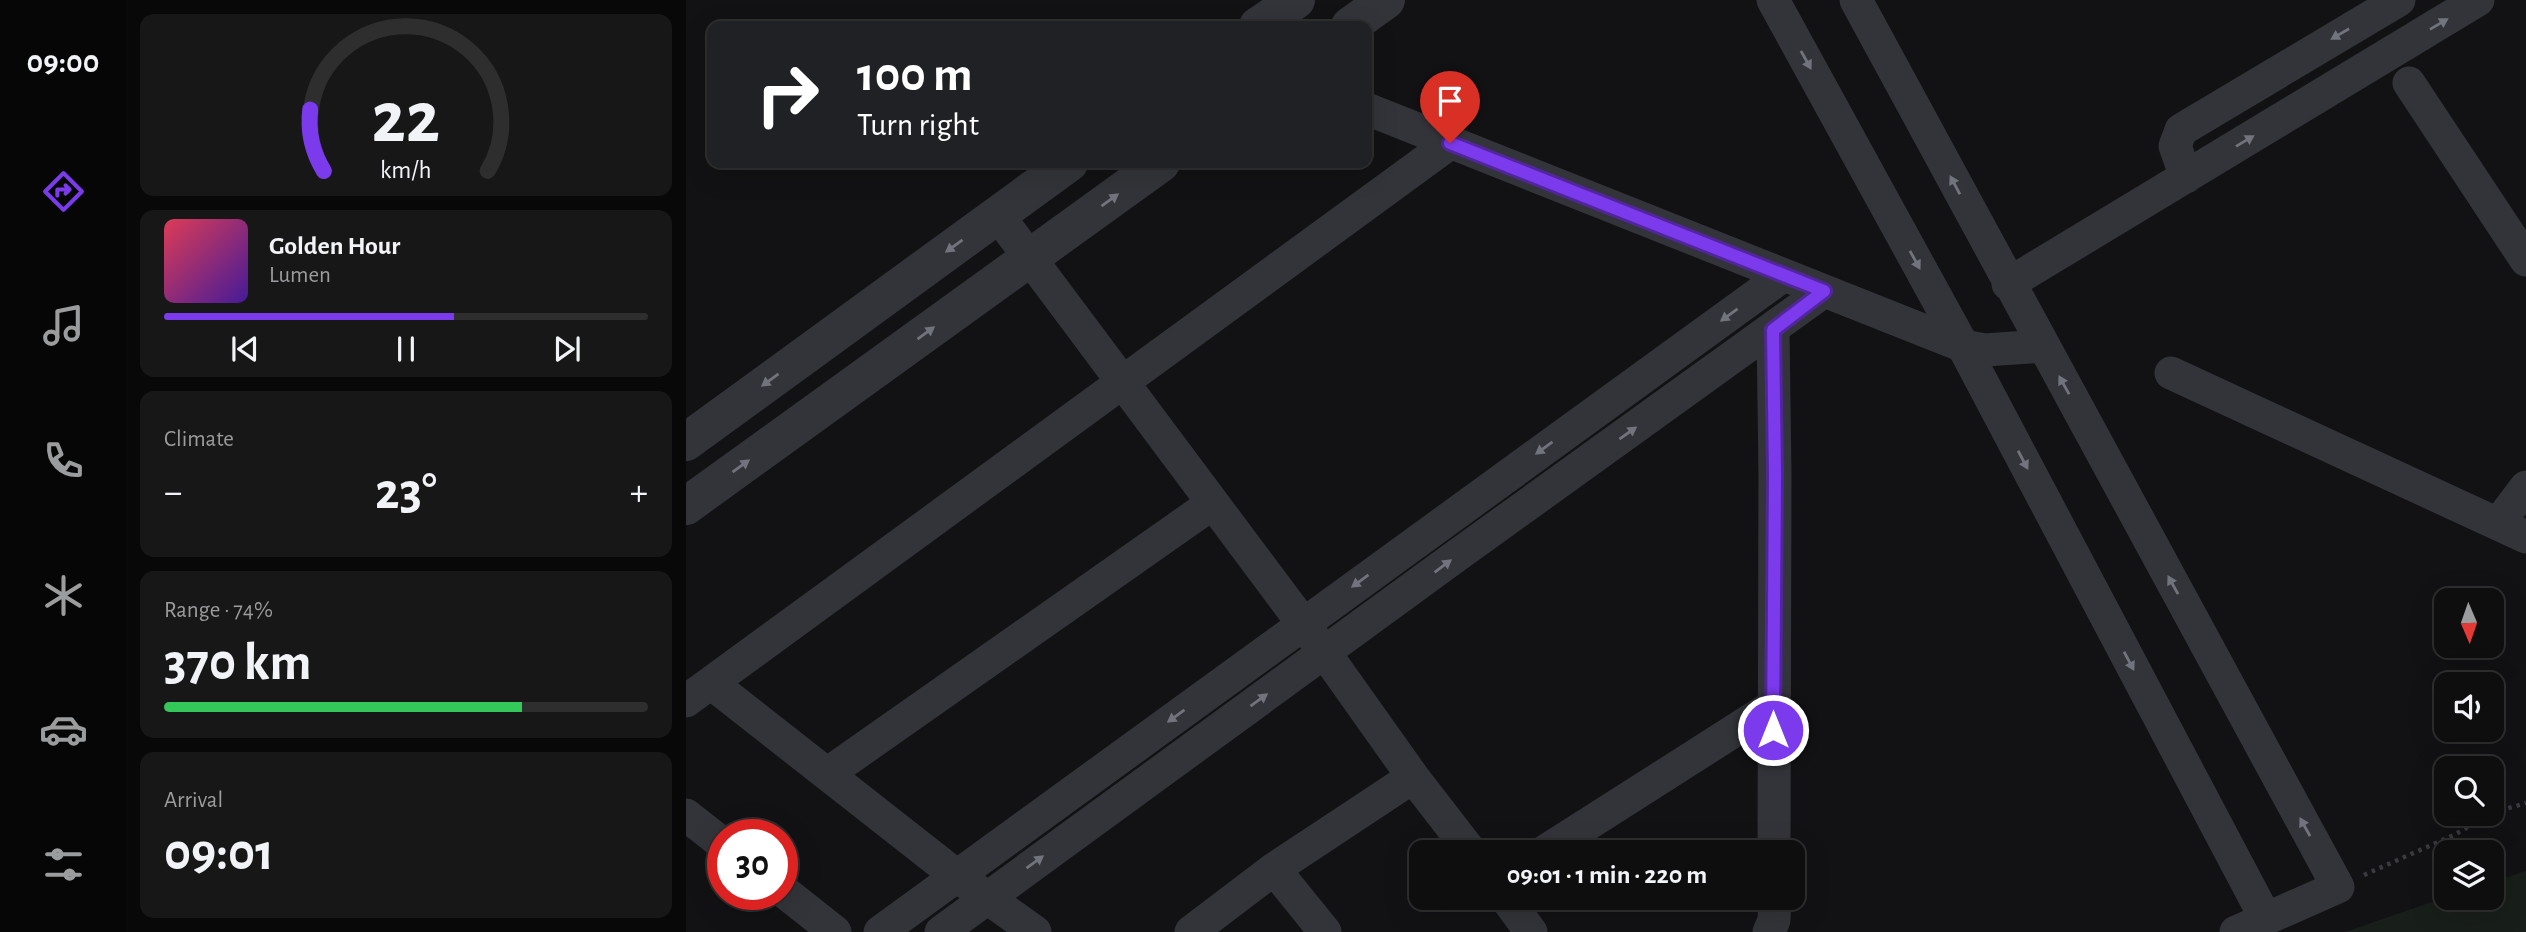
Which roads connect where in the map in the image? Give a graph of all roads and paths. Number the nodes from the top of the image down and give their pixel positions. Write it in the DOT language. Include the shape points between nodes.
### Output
graph roads {
  1 [pos="1296,0"];
  2 [pos="1387,0"];
  3 [pos="1773,0"];
  4 [pos="1856,0"];
  5 [pos="2399,0"];
  6 [pos="2478,0"];
  7 [pos="1265,21"];
  8 [pos="1357,21"];
  9 [pos="2409,83"];
  10 [pos="1372,111"];
  11 [pos="1450,143"];
  12 [pos="1062,168"];
  13 [pos="1154,168"];
  14 [pos="2186,177"];
  15 [pos="997,214"];
  16 [pos="1030,258"];
  17 [pos="2526,260"];
  18 [pos="1784,275"];
  19 [pos="2008,284"];
  20 [pos="1824,291"];
  21 [pos="1773,330"];
  22 [pos="1962,346"];
  23 [pos="2043,346"];
  24 [pos="2171,373"];
  25 [pos="1123,381"];
  26 [pos="686,442"];
  27 [pos="2526,488"];
  28 [pos="1481,494"];
  29 [pos="1213,503"];
  30 [pos="686,506"];
  31 [pos="1505,521"];
  32 [pos="2512,530"];
  33 [pos="1302,623"];
  34 [pos="1325,653"];
  35 [pos="698,692"];
  36 [pos="1773,706"];
  37 [pos="827,774"];
  38 [pos="1413,777"];
  39 [pos="2526,803"];
  40 [pos="2504,809"];
  41 [pos="686,815"];
  42 [pos="2469,826"];
  43 [pos="707,831"];
  44 [pos="1462,840"];
  45 [pos="1563,840"];
  46 [pos="1774,840"];
  47 [pos="1274,869"];
  48 [pos="957,876"];
  49 [pos="2338,887"];
  50 [pos="988,897"];
  51 [pos="798,903"];
  52 [pos="1515,910"];
  53 [pos="1774,910"];
  54 [pos="2266,919"];
  55 [pos="835,932"];
  56 [pos="880,932"];
  57 [pos="941,932"];
  58 [pos="1035,932"];
  59 [pos="1191,932"];
  60 [pos="1325,932"];
  61 [pos="1531,932"];
  62 [pos="1769,932"];
  63 [pos="2236,932"];
  1 -- 7 [label="street"];
  2 -- 8 [label="street"];
  3 -- 22 [label="street, one-way"];
  19 -- 4 [label="street, one-way"];
  5 -- 14 [label="street, one-way" via="2181,130 2175,146"];
  14 -- 6 [label="street, one-way"];
  9 -- 17 [label="street"];
  10 -- 11 [label="street"];
  11 -- 18 [label="street"];
  11 -- 25 [label="street"];
  12 -- 15 [label="street"];
  16 -- 13 [label="street, one-way"];
  14 -- 19 [label="street"];
  15 -- 16 [label="street"];
  15 -- 26 [label="street, one-way"];
  16 -- 25 [label="street"];
  30 -- 16 [label="street, one-way"];
  18 -- 20 [label="street"];
  18 -- 28 [label="street, one-way"];
  19 -- 23 [label="street"];
  20 -- 21 [label="street"];
  20 -- 22 [label="street"];
  31 -- 21 [label="street, one-way"];
  21 -- 36 [label="street"];
  22 -- 23 [label="street" via="1985,350"];
  22 -- 54 [label="street, one-way"];
  49 -- 23 [label="street, one-way"];
  24 -- 32 [label="street"];
  25 -- 29 [label="street"];
  25 -- 35 [label="street"];
  27 -- 32 [label="street"];
  28 -- 31 [label="street"];
  28 -- 33 [label="street, one-way"];
  29 -- 33 [label="street"];
  29 -- 37 [label="street"];
  34 -- 31 [label="street, one-way"];
  33 -- 34 [label="street"];
  33 -- 48 [label="street, one-way"];
  34 -- 38 [label="street"];
  50 -- 34 [label="street, one-way"];
  35 -- 37 [label="street"];
  36 -- 45 [label="street"];
  36 -- 46 [label="street"];
  37 -- 48 [label="street"];
  38 -- 44 [label="street"];
  38 -- 47 [label="street"];
  39 -- 40 [label="path"];
  41 -- 43 [label="street"];
  42 -- 49 [label="path"];
  47 -- 59 [label="street"];
  47 -- 60 [label="street"];
  48 -- 50 [label="street"];
  48 -- 56 [label="street"];
  49 -- 54 [label="street"];
  50 -- 57 [label="street"];
  50 -- 58 [label="street"];
  51 -- 55 [label="street"];
  52 -- 61 [label="street"];
  53 -- 62 [label="street"];
  54 -- 63 [label="street"];
}
